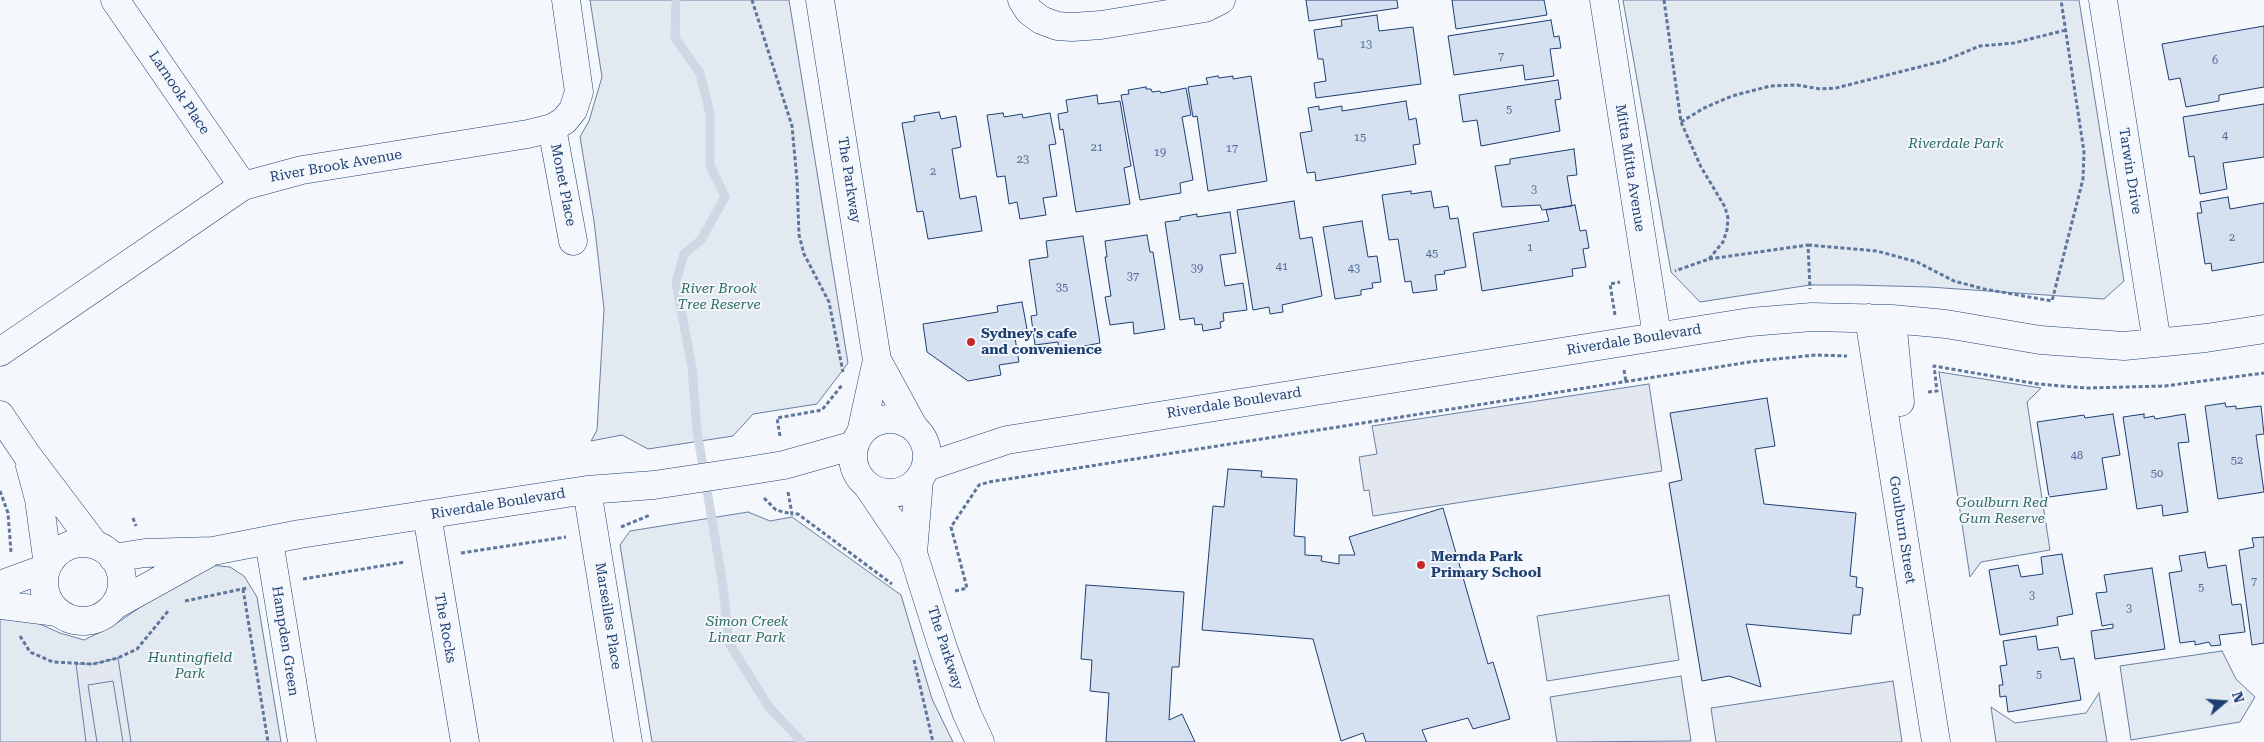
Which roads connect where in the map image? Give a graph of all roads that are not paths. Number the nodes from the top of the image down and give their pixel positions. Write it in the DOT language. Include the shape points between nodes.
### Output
graph roads {
  1 [pos="115,0"];
  2 [pos="566,0"];
  3 [pos="820,0"];
  4 [pos="1022,0"];
  5 [pos="1221,0"];
  6 [pos="1604,0"];
  7 [pos="2103,0"];
  8 [pos="552,128"];
  9 [pos="243,186"];
  10 [pos="574,241"];
  11 [pos="1880,318"];
  12 [pos="2264,329"];
  13 [pos="1657,336"];
  14 [pos="2157,343"];
  15 [pos="0,352"];
  16 [pos="877,360"];
  17 [pos="0,415"];
  18 [pos="918,433"];
  19 [pos="858,439"];
  20 [pos="1007,440"];
  21 [pos="27,455"];
  22 [pos="784,465"];
  23 [pos="922,474"];
  24 [pos="862,479"];
  25 [pos="587,490"];
  26 [pos="427,515"];
  27 [pos="269,541"];
  28 [pos="104,551"];
  29 [pos="213,551"];
  30 [pos="913,553"];
  31 [pos="46,567"];
  32 [pos="0,584"];
  33 [pos="0,605"];
  34 [pos="115,605"];
  35 [pos="57,612"];
  36 [pos="302,742"];
  37 [pos="464,742"];
  38 [pos="628,742"];
  39 [pos="980,742"];
  40 [pos="1936,742"];
  41 [pos="1955,742"];
  1 -- 9 [label="street, Larnook Place"];
  2 -- 8 [label="street, River Brook Avenue" via="579,92 573,110"];
  3 -- 16 [label="street, The Parkway"];
  4 -- 5 [label="street" via="1029,11 1041,20 1072,27 1205,8"];
  6 -- 13 [label="street, Mitta Mitta Avenue"];
  7 -- 14 [label="street, Tarwin Drive"];
  8 -- 9 [label="street, River Brook Avenue" via="302,170"];
  8 -- 10 [label="street, Monet Place"];
  9 -- 15 [label="street, River Brook Avenue"];
  11 -- 13 [label="street, Riverdale Boulevard" via="1812,317 1750,322"];
  11 -- 14 [label="street, Riverdale Boulevard" via="1946,324 2040,340 2124,346"];
  11 -- 40 [label="street, Goulburn Street"];
  11 -- 41 [label="street, Goulburn Street" via="1899,397"];
  12 -- 14 [label="street, Riverdale Boulevard"];
  13 -- 20 [label="street, Riverdale Boulevard"];
  16 -- 18 [label="street, The Parkway"];
  16 -- 19 [label="street, The Parkway"];
  17 -- 21 [label="street"];
  18 -- 19 [label="street" via="904,422 880,420 870,425"];
  18 -- 20 [label="street, Riverdale Boulevard"];
  18 -- 23 [label="street" via="927,458"];
  19 -- 22 [label="street, Riverdale Boulevard"];
  19 -- 24 [label="street" via="853,455"];
  20 -- 23 [label="street, Riverdale Boulevard"];
  21 -- 28 [label="street"];
  21 -- 31 [label="street" via="39,499"];
  22 -- 24 [label="street, Riverdale Boulevard"];
  22 -- 25 [label="street, Riverdale Boulevard" via="654,485"];
  23 -- 24 [label="street" via="910,488 888,493 877,491"];
  23 -- 30 [label="street, The Parkway"];
  24 -- 30 [label="street, The Parkway"];
  25 -- 26 [label="street, Riverdale Boulevard"];
  25 -- 38 [label="street, Marseilles Place"];
  26 -- 27 [label="street, Riverdale Boulevard"];
  26 -- 37 [label="street, The Rocks"];
  27 -- 29 [label="street, Riverdale Boulevard"];
  27 -- 36 [label="street, Hampden Green"];
  28 -- 29 [label="street, Riverdale Boulevard"];
  28 -- 31 [label="street" via="84,543 62,548"];
  28 -- 34 [label="street" via="119,569 122,581"];
  29 -- 34 [label="street, Riverdale Boulevard"];
  30 -- 39 [label="street, The Parkway" via="943,648"];
  31 -- 32 [label="street"];
  31 -- 35 [label="street" via="45,594"];
  33 -- 35 [label="street"];
  34 -- 35 [label="street" via="94,620 68,619"];
}
